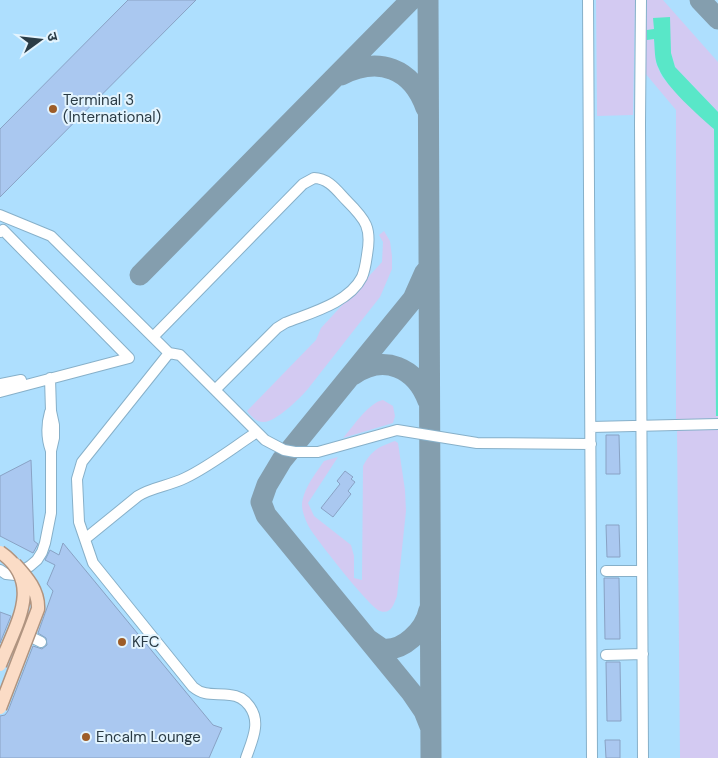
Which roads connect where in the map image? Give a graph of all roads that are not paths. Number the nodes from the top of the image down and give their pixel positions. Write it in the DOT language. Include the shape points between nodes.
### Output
graph roads {
  1 [pos="588,0"];
  2 [pos="641,0"];
  3 [pos="0,215"];
  4 [pos="0,232"];
  5 [pos="153,337"];
  6 [pos="169,353"];
  7 [pos="32,377"];
  8 [pos="50,378"];
  9 [pos="0,384"];
  10 [pos="215,390"];
  11 [pos="0,392"];
  12 [pos="718,424"];
  13 [pos="642,426"];
  14 [pos="591,427"];
  15 [pos="257,432"];
  16 [pos="591,444"];
  17 [pos="85,539"];
  18 [pos="0,552"];
  19 [pos="15,564"];
  20 [pos="0,570"];
  21 [pos="606,571"];
  22 [pos="642,571"];
  23 [pos="29,636"];
  24 [pos="41,642"];
  25 [pos="606,654"];
  26 [pos="643,654"];
  27 [pos="0,665"];
  28 [pos="0,708"];
  29 [pos="246,758"];
  30 [pos="592,758"];
  31 [pos="643,758"];
  1 -- 14 [label="lane"];
  2 -- 13 [label="lane"];
  3 -- 5 [label="lane" via="51,236"];
  4 -- 8 [label="lane" via="2,230 129,358"];
  5 -- 6 [label="lane"];
  5 -- 10 [label="lane" via="303,184 314,178 326,180 361,215 368,227 369,244 361,279 344,298 277,328"];
  6 -- 10 [label="lane" via="180,355"];
  6 -- 17 [label="lane" via="82,462 77,479 79,522"];
  7 -- 9 [label="lane"];
  8 -- 11 [label="lane"];
  8 -- 20 [label="lane" via="54,432 50,451 51,513 42,552 37,560 16,574"];
  10 -- 15 [label="lane"];
  12 -- 13 [label="lane"];
  13 -- 14 [label="lane"];
  13 -- 22 [label="lane"];
  14 -- 16 [label="lane"];
  15 -- 16 [label="lane" via="273,445 295,452 318,452 397,430 478,442"];
  15 -- 17 [label="lane" via="197,472 138,496"];
  16 -- 30 [label="lane"];
  17 -- 29 [label="lane" via="96,569 193,687 205,694 236,696 250,707 255,718 255,730"];
  18 -- 19 [label="main road, bridge"];
  19 -- 23 [label="main road, bridge" via="37,597 37,616"];
  19 -- 27 [label="main road, bridge" via="23,580 24,601"];
  21 -- 22 [label="lane"];
  22 -- 26 [label="lane"];
  23 -- 24 [label="lane"];
  23 -- 28 [label="main road, bridge"];
  25 -- 26 [label="lane"];
  26 -- 31 [label="lane"];
}
